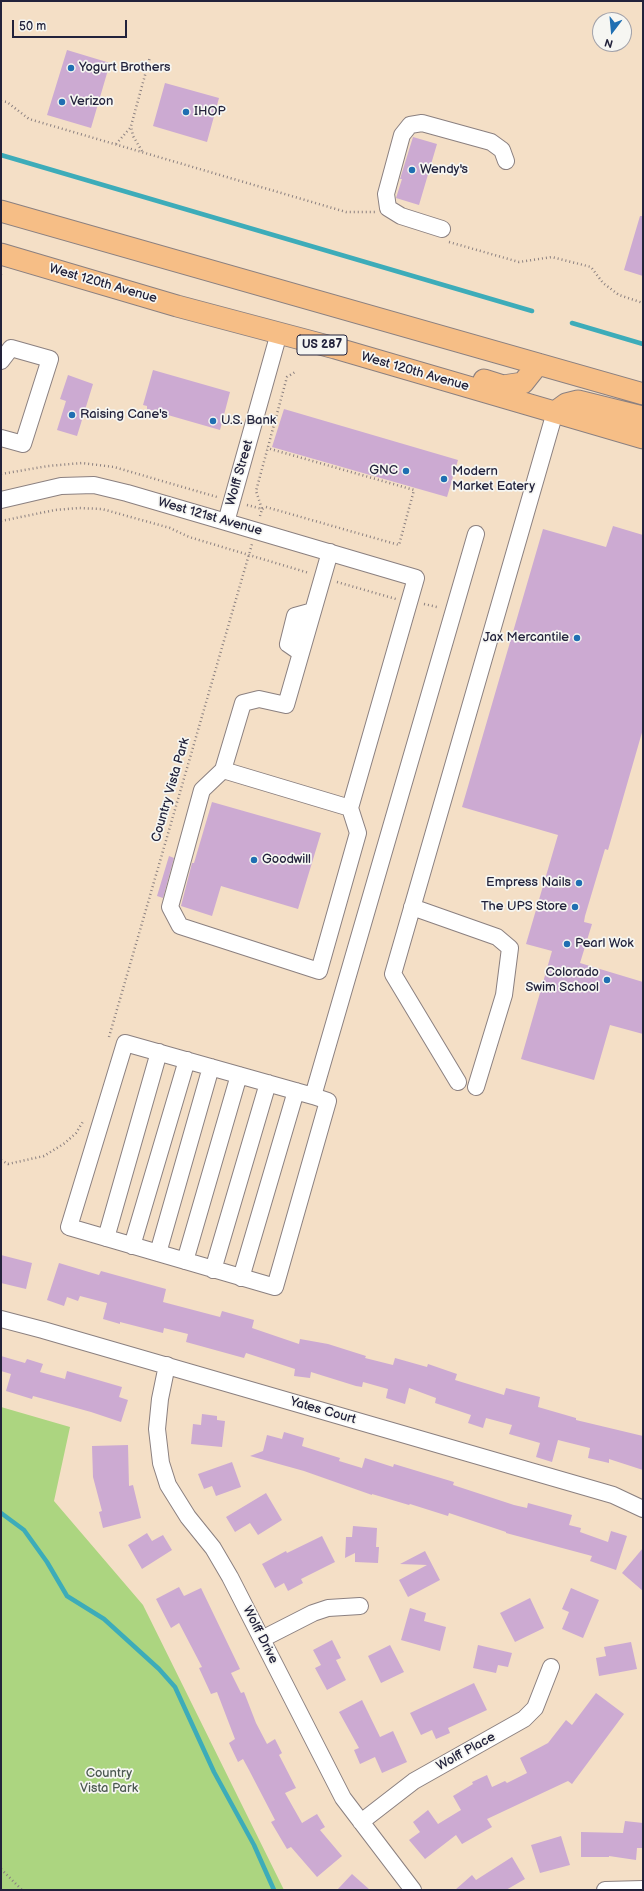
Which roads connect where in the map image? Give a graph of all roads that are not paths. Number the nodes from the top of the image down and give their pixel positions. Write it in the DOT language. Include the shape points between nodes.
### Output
graph roads {
  1 [pos="506,160"];
  2 [pos="1,211"];
  3 [pos="444,235"];
  4 [pos="1,254"];
  5 [pos="283,334"];
  6 [pos="1,361"];
  7 [pos="538,364"];
  8 [pos="643,394"];
  9 [pos="555,412"];
  10 [pos="643,417"];
  11 [pos="1,438"];
  12 [pos="643,438"];
  13 [pos="1,500"];
  14 [pos="226,522"];
  15 [pos="476,534"];
  16 [pos="330,552"];
  17 [pos="223,770"];
  18 [pos="350,808"];
  19 [pos="412,907"];
  20 [pos="159,1052"];
  21 [pos="187,1060"];
  22 [pos="211,1067"];
  23 [pos="239,1075"];
  24 [pos="458,1082"];
  25 [pos="268,1083"];
  26 [pos="476,1087"];
  27 [pos="296,1091"];
  28 [pos="313,1096"];
  29 [pos="106,1238"];
  30 [pos="132,1246"];
  31 [pos="158,1254"];
  32 [pos="186,1261"];
  33 [pos="213,1270"];
  34 [pos="241,1278"];
  35 [pos="1,1319"];
  36 [pos="167,1365"];
  37 [pos="643,1509"];
  38 [pos="360,1606"];
  39 [pos="262,1639"];
  40 [pos="551,1667"];
  41 [pos="361,1822"];
  42 [pos="413,1890"];
  43 [pos="605,1890"];
  44 [pos="643,1890"];
  1 -- 3 [label="street" via="502,150 491,142 422,123 410,126 402,135 386,194 388,208"];
  2 -- 7 [label="main road"];
  4 -- 5 [label="main road, West 120th Avenue / US 287"];
  5 -- 7 [label="main road" via="320,332 503,386 523,382"];
  5 -- 9 [label="main road, West 120th Avenue / US 287"];
  5 -- 14 [label="street, Wolff Street"];
  6 -- 11 [label="street" via="11,348 50,359 24,444"];
  7 -- 8 [label="main road"];
  9 -- 10 [label="main road" via="566,404 578,401"];
  9 -- 12 [label="main road, West 120th Avenue / US 287"];
  9 -- 19 [label="street"];
  13 -- 14 [label="street, West 121st Avenue" via="61,486 89,485 116,490"];
  14 -- 16 [label="street, West 121st Avenue"];
  15 -- 28 [label="street"];
  16 -- 17 [label="street" via="286,705 259,699 243,703"];
  16 -- 18 [label="street, West 121st Avenue" via="416,578"];
  17 -- 18 [label="street"];
  17 -- 18 [label="street" via="202,790 170,907 180,926 319,971 358,833"];
  19 -- 24 [label="street" via="393,974"];
  19 -- 26 [label="street" via="497,937 510,948 504,995"];
  20 -- 21 [label="street"];
  20 -- 29 [label="street"];
  20 -- 29 [label="street" via="125,1043 69,1227"];
  21 -- 22 [label="street"];
  21 -- 30 [label="street"];
  22 -- 23 [label="street"];
  22 -- 31 [label="street"];
  23 -- 25 [label="street"];
  23 -- 32 [label="street"];
  25 -- 27 [label="street"];
  25 -- 33 [label="street"];
  27 -- 28 [label="street"];
  27 -- 34 [label="street"];
  28 -- 34 [label="street" via="328,1100 275,1288"];
  29 -- 30 [label="street"];
  30 -- 31 [label="street"];
  31 -- 32 [label="street"];
  32 -- 33 [label="street"];
  33 -- 34 [label="street"];
  35 -- 36 [label="street, Yates Court"];
  36 -- 37 [label="street, Yates Court" via="613,1495"];
  36 -- 39 [label="street, Wolff Drive" via="157,1429 161,1463 168,1485 188,1517 213,1548"];
  38 -- 39 [label="street" via="328,1608 313,1613"];
  39 -- 41 [label="street, Wolff Drive" via="343,1798"];
  40 -- 41 [label="street, Wolff Place" via="535,1708 524,1720 414,1781"];
  41 -- 42 [label="street, Wolff Drive"];
  43 -- 44 [label="street"];
}
